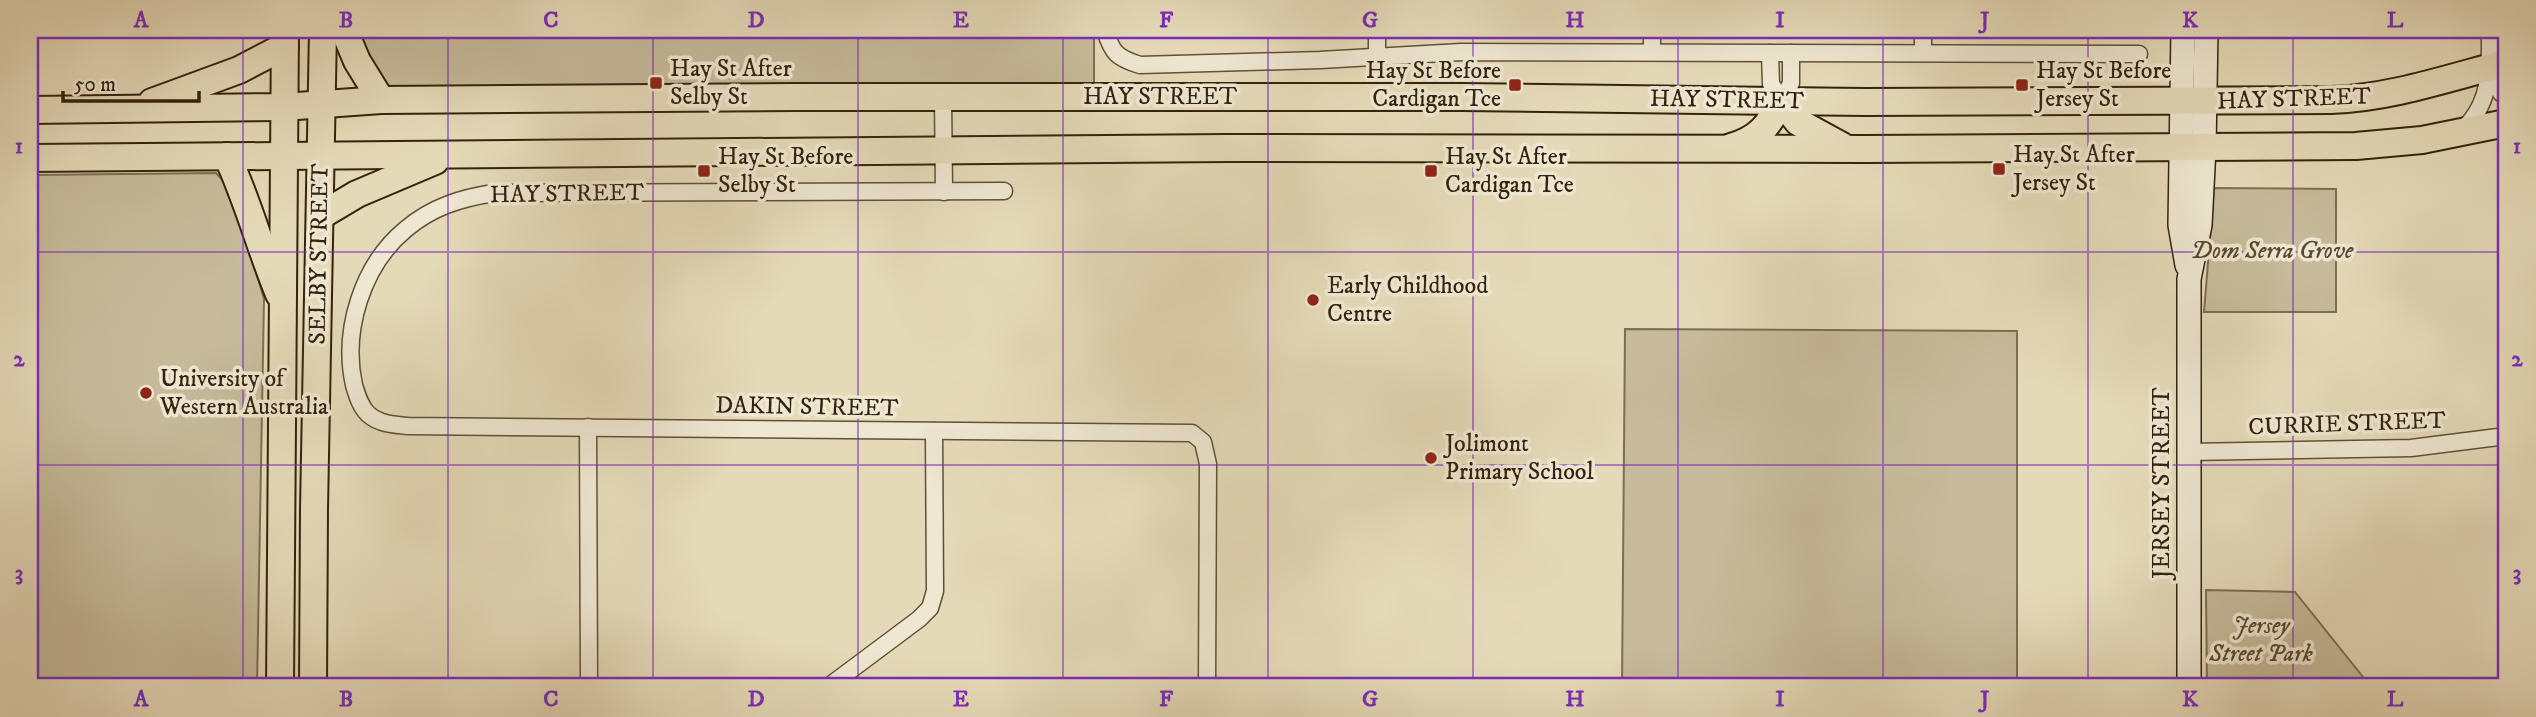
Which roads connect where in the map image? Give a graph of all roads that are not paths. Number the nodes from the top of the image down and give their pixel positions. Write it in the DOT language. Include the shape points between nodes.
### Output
graph roads {
  1 [pos="323,30"];
  2 [pos="344,30"];
  3 [pos="1105,30"];
  4 [pos="1377,30"];
  5 [pos="1652,30"];
  6 [pos="1923,30"];
  7 [pos="2183,30"];
  8 [pos="2206,30"];
  9 [pos="2490,30"];
  10 [pos="285,38"];
  11 [pos="1652,52"];
  12 [pos="1923,52"];
  13 [pos="1770,53"];
  14 [pos="1791,53"];
  15 [pos="2139,54"];
  16 [pos="1377,57"];
  17 [pos="2498,65"];
  18 [pos="943,97"];
  19 [pos="2506,97"];
  20 [pos="381,100"];
  21 [pos="1782,101"];
  22 [pos="2193,102"];
  23 [pos="322,106"];
  24 [pos="284,107"];
  25 [pos="30,110"];
  26 [pos="127,110"];
  27 [pos="2506,123"];
  28 [pos="2459,133"];
  29 [pos="2192,148"];
  30 [pos="1722,149"];
  31 [pos="1847,149"];
  32 [pos="943,150"];
  33 [pos="227,156"];
  34 [pos="284,156"];
  35 [pos="321,156"];
  36 [pos="450,156"];
  37 [pos="30,158"];
  38 [pos="1004,191"];
  39 [pos="944,192"];
  40 [pos="320,216"];
  41 [pos="284,305"];
  42 [pos="408,426"];
  43 [pos="588,428"];
  44 [pos="934,431"];
  45 [pos="2506,436"];
  46 [pos="2189,453"];
  47 [pos="282,509"];
  48 [pos="314,509"];
  49 [pos="280,687"];
  50 [pos="313,687"];
  51 [pos="589,687"];
  52 [pos="828,687"];
  53 [pos="1207,687"];
  54 [pos="2189,687"];
  1 -- 23 [label="main road, SELBY STREET"];
  2 -- 20 [label="main road"];
  3 -- 16 [label="street" via="1110,46 1122,60 1140,65"];
  4 -- 16 [label="street"];
  5 -- 11 [label="street"];
  6 -- 12 [label="street"];
  7 -- 22 [label="street, JERSEY STREET"];
  8 -- 22 [label="street, JERSEY STREET"];
  9 -- 17 [label="street"];
  10 -- 24 [label="main road, SELBY STREET"];
  10 -- 26 [label="main road" via="226,75"];
  11 -- 13 [label="street"];
  11 -- 16 [label="street"];
  12 -- 14 [label="street"];
  12 -- 15 [label="street"];
  13 -- 14 [label="street"];
  13 -- 21 [label="street" via="1771,84"];
  14 -- 21 [label="street" via="1791,83"];
  17 -- 19 [label="street" via="2501,93"];
  17 -- 22 [label="main road, HAY STREET" via="2356,100"];
  17 -- 28 [label="street" via="2481,107"];
  18 -- 20 [label="main road, HAY STREET"];
  18 -- 21 [label="main road, HAY STREET"];
  18 -- 32 [label="street"];
  20 -- 23 [label="main road, HAY STREET"];
  21 -- 22 [label="main road, HAY STREET"];
  21 -- 30 [label="main road" via="1748,142"];
  21 -- 31 [label="main road" via="1798,122"];
  22 -- 29 [label="street, JERSEY STREET"];
  23 -- 24 [label="main road, HAY STREET"];
  23 -- 35 [label="main road, SELBY STREET"];
  24 -- 26 [label="main road, HAY STREET"];
  24 -- 34 [label="main road, SELBY STREET"];
  25 -- 26 [label="main road, HAY STREET"];
  27 -- 28 [label="main road, HAY STREET"];
  28 -- 29 [label="main road, HAY STREET" via="2356,146"];
  29 -- 31 [label="main road, HAY STREET"];
  29 -- 46 [label="street, JERSEY STREET" via="2200,225 2189,279"];
  30 -- 31 [label="main road, HAY STREET"];
  30 -- 32 [label="main road, HAY STREET"];
  32 -- 36 [label="main road, HAY STREET"];
  32 -- 39 [label="street"];
  33 -- 34 [label="main road, HAY STREET"];
  33 -- 37 [label="main road, HAY STREET"];
  33 -- 41 [label="main road"];
  34 -- 35 [label="main road, HAY STREET"];
  34 -- 41 [label="main road, SELBY STREET"];
  35 -- 36 [label="main road, HAY STREET"];
  35 -- 40 [label="main road, SELBY STREET"];
  36 -- 40 [label="main road" via="367,189"];
  38 -- 39 [label="street, HAY STREET"];
  39 -- 42 [label="street, HAY STREET" via="494,193 443,205 403,230 383,253 366,282 352,329 351,370 357,398 368,414 384,424"];
  40 -- 48 [label="main road, SELBY STREET"];
  41 -- 47 [label="main road, SELBY STREET"];
  42 -- 43 [label="street, DAKIN STREET"];
  43 -- 44 [label="street, DAKIN STREET"];
  43 -- 51 [label="street"];
  44 -- 52 [label="street" via="935,591 930,608"];
  44 -- 53 [label="street, DAKIN STREET" via="1195,434 1203,442 1208,464"];
  45 -- 46 [label="street, CURRIE STREET" via="2411,448"];
  46 -- 54 [label="street, JERSEY STREET"];
  47 -- 48 [label="main road"];
  47 -- 49 [label="main road, SELBY STREET"];
  48 -- 50 [label="main road, SELBY STREET"];
}
